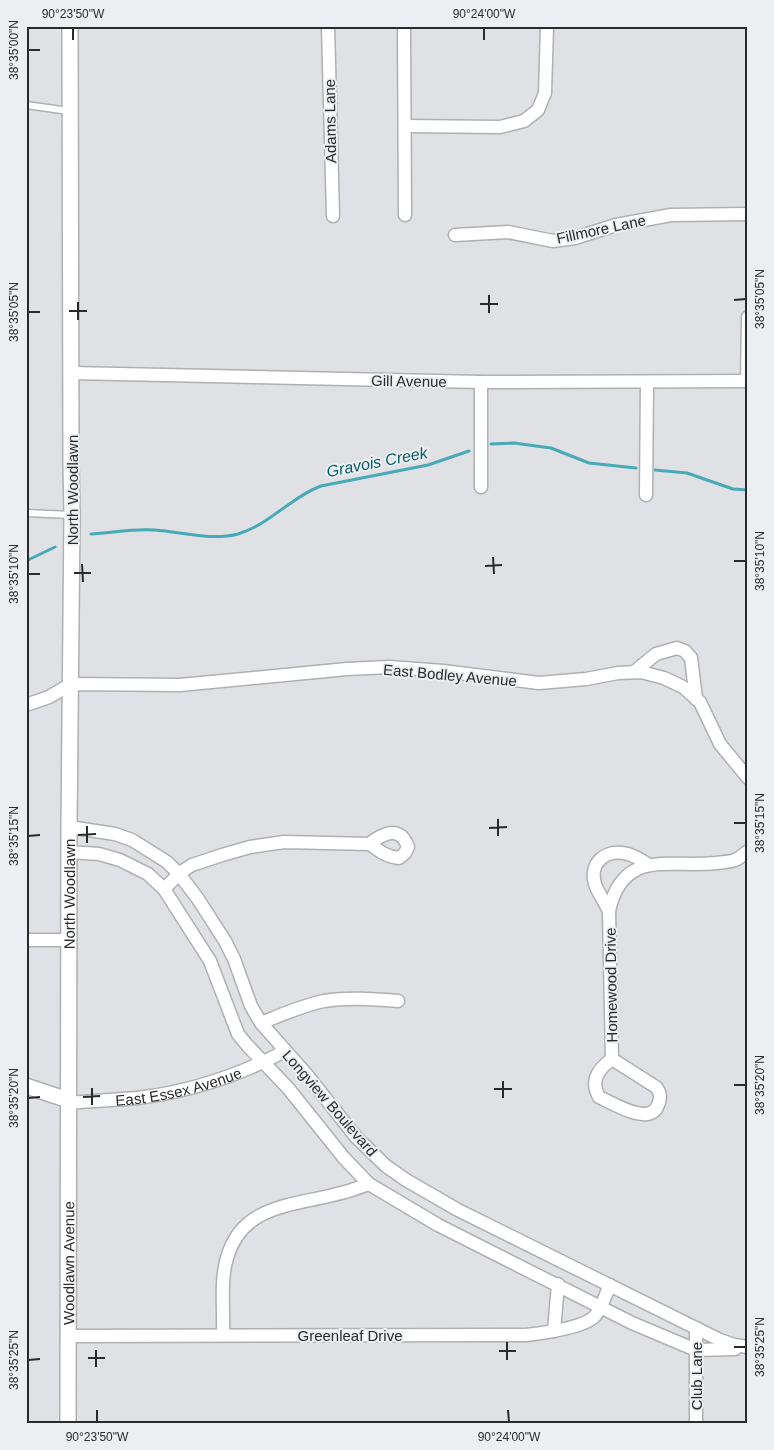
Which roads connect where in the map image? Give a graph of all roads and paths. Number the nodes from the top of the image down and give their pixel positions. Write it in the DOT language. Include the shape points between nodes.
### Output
graph roads {
  1 [pos="70,26"];
  2 [pos="328,26"];
  3 [pos="404,26"];
  4 [pos="547,26"];
  5 [pos="26,105"];
  6 [pos="70,111"];
  7 [pos="405,126"];
  8 [pos="748,214"];
  9 [pos="405,215"];
  10 [pos="332,216"];
  11 [pos="455,235"];
  12 [pos="748,317"];
  13 [pos="72,374"];
  14 [pos="481,382"];
  15 [pos="648,382"];
  16 [pos="747,382"];
  17 [pos="481,487"];
  18 [pos="646,495"];
  19 [pos="26,513"];
  20 [pos="72,515"];
  21 [pos="634,672"];
  22 [pos="72,684"];
  23 [pos="696,699"];
  24 [pos="26,706"];
  25 [pos="748,778"];
  26 [pos="69,827"];
  27 [pos="370,844"];
  28 [pos="748,851"];
  29 [pos="69,852"];
  30 [pos="649,865"];
  31 [pos="179,874"];
  32 [pos="164,889"];
  33 [pos="610,911"];
  34 [pos="26,940"];
  35 [pos="69,940"];
  36 [pos="398,1001"];
  37 [pos="261,1023"];
  38 [pos="285,1051"];
  39 [pos="612,1060"];
  40 [pos="264,1062"];
  41 [pos="26,1086"];
  42 [pos="68,1101"];
  43 [pos="369,1184"];
  44 [pos="558,1284"];
  45 [pos="610,1285"];
  46 [pos="600,1306"];
  47 [pos="696,1328"];
  48 [pos="554,1331"];
  49 [pos="223,1335"];
  50 [pos="67,1336"];
  51 [pos="748,1348"];
  52 [pos="696,1350"];
  53 [pos="68,1424"];
  54 [pos="696,1424"];
  1 -- 6 [label="street, North Woodlawn"];
  2 -- 10 [label="street, Adams Lane"];
  3 -- 7 [label="street"];
  4 -- 7 [label="street" via="545,92 538,110 524,121 500,127"];
  5 -- 6 [label="lane"];
  6 -- 13 [label="street, North Woodlawn"];
  7 -- 9 [label="street"];
  8 -- 11 [label="street, Fillmore Lane" via="671,215 553,241 508,232"];
  12 -- 16 [label="street"];
  13 -- 14 [label="street, Gill Avenue"];
  13 -- 20 [label="street, North Woodlawn"];
  14 -- 15 [label="street, Gill Avenue"];
  14 -- 17 [label="street"];
  15 -- 16 [label="street, Gill Avenue"];
  15 -- 18 [label="street"];
  19 -- 20 [label="lane"];
  20 -- 22 [label="street, North Woodlawn"];
  21 -- 22 [label="street, East Bodley Avenue" via="539,684 389,667 180,685"];
  21 -- 23 [label="street, East Bodley Avenue" via="664,678 683,687"];
  21 -- 23 [label="street" via="656,654 676,648 686,651 691,658"];
  22 -- 24 [label="street"];
  22 -- 26 [label="street, North Woodlawn"];
  23 -- 25 [label="street, East Bodley Avenue" via="720,744"];
  26 -- 29 [label="street, North Woodlawn"];
  26 -- 31 [label="street, Longview Boulevard" via="132,840 167,862"];
  27 -- 31 [label="street" via="284,842 250,847 222,854"];
  28 -- 30 [label="street, Homewood Drive" via="735,860"];
  29 -- 32 [label="street, Longview Boulevard" via="99,854 120,860 148,874"];
  29 -- 35 [label="street, North Woodlawn"];
  30 -- 33 [label="street, Homewood Drive" via="635,869 622,880 613,895"];
  30 -- 33 [label="street, Homewood Drive" via="630,854 601,857 594,872 596,885"];
  31 -- 32 [label="street"];
  31 -- 37 [label="street, Longview Boulevard" via="225,941"];
  32 -- 40 [label="street, Longview Boulevard" via="210,960 238,1034"];
  33 -- 39 [label="street, Homewood Drive"];
  34 -- 35 [label="street"];
  35 -- 42 [label="street, North Woodlawn"];
  36 -- 37 [label="street" via="360,998 323,1002"];
  37 -- 38 [label="street, Longview Boulevard"];
  38 -- 40 [label="street, East Essex Avenue"];
  38 -- 45 [label="street, Longview Boulevard" via="356,1137 386,1166 458,1210"];
  39 -- 39 [label="street, Homewood Drive" via="596,1076 594,1084 599,1097 642,1116 652,1114 657,1109 660,1092"];
  40 -- 42 [label="street, East Essex Avenue" via="185,1089 138,1098"];
  40 -- 43 [label="street, Longview Boulevard"];
  41 -- 42 [label="street, East Essex Avenue"];
  42 -- 50 [label="street, Woodlawn Avenue"];
  43 -- 44 [label="street, Longview Boulevard" via="438,1224"];
  43 -- 49 [label="street" via="278,1206 254,1217 237,1236 227,1258"];
  44 -- 46 [label="street, Longview Boulevard"];
  44 -- 48 [label="street"];
  45 -- 46 [label="street, Greenleaf Drive"];
  45 -- 47 [label="street, Longview Boulevard"];
  46 -- 48 [label="street, Greenleaf Drive" via="587,1322"];
  46 -- 52 [label="street, Longview Boulevard"];
  47 -- 51 [label="street, Longview Boulevard"];
  47 -- 52 [label="street, Club Lane"];
  48 -- 49 [label="street, Greenleaf Drive" via="526,1335"];
  49 -- 50 [label="street, Greenleaf Drive"];
  50 -- 53 [label="street, Woodlawn Avenue"];
  51 -- 52 [label="street, Longview Boulevard"];
  52 -- 54 [label="street, Club Lane"];
}
